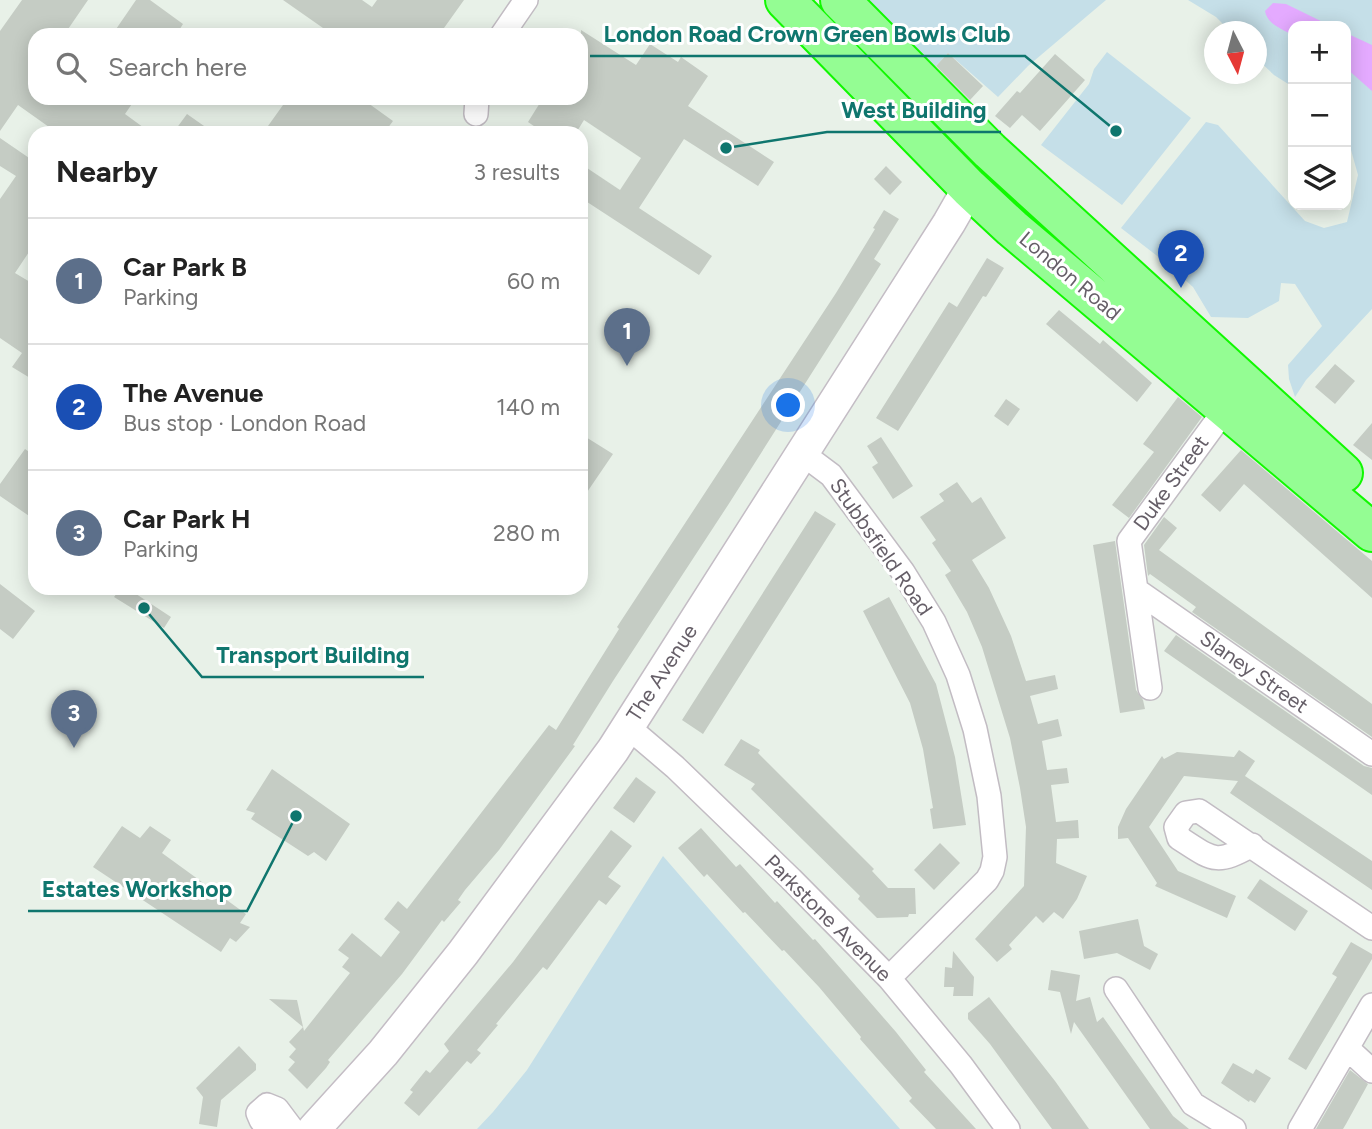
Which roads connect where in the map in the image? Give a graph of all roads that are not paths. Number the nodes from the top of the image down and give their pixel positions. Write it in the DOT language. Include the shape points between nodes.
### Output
graph roads {
  1 [pos="526,0"];
  2 [pos="785,0"];
  3 [pos="840,0"];
  4 [pos="507,28"];
  5 [pos="996,157"];
  6 [pos="969,188"];
  7 [pos="1227,407"];
  8 [pos="803,454"];
  9 [pos="1372,500"];
  10 [pos="1372,532"];
  11 [pos="1136,590"];
  12 [pos="1150,688"];
  13 [pos="628,727"];
  14 [pos="1372,754"];
  15 [pos="1252,845"];
  16 [pos="1372,928"];
  17 [pos="889,978"];
  18 [pos="1116,989"];
  19 [pos="1372,1005"];
  20 [pos="1348,1049"];
  21 [pos="1372,1071"];
  22 [pos="268,1129"];
  23 [pos="292,1129"];
  24 [pos="314,1129"];
  25 [pos="1008,1129"];
  26 [pos="1234,1129"];
  27 [pos="1300,1129"];
  1 -- 4 [label="street"];
  2 -- 6 [label="highway, London Road"];
  3 -- 5 [label="highway, London Road"];
  5 -- 6 [label="highway"];
  5 -- 9 [label="highway, London Road"];
  6 -- 7 [label="highway, London Road"];
  6 -- 8 [label="street, The Avenue"];
  7 -- 10 [label="highway, London Road"];
  7 -- 11 [label="street, Duke Street" via="1129,541"];
  8 -- 13 [label="street, The Avenue"];
  8 -- 17 [label="street, Stubbsfield Road" via="831,475 934,622 975,729 989,796 995,857 992,871"];
  11 -- 12 [label="street, Duke Street"];
  11 -- 14 [label="street, Slaney Street"];
  13 -- 17 [label="street, Parkstone Avenue" via="675,767"];
  13 -- 24 [label="street, The Avenue" via="463,953 383,1053"];
  15 -- 16 [label="street"];
  17 -- 25 [label="street, Parkstone Avenue"];
  18 -- 26 [label="street" via="1193,1104"];
  19 -- 20 [label="street"];
  20 -- 21 [label="street"];
  20 -- 27 [label="street"];
  22 -- 23 [label="street" via="258,1113 267,1105 277,1109"];
}
